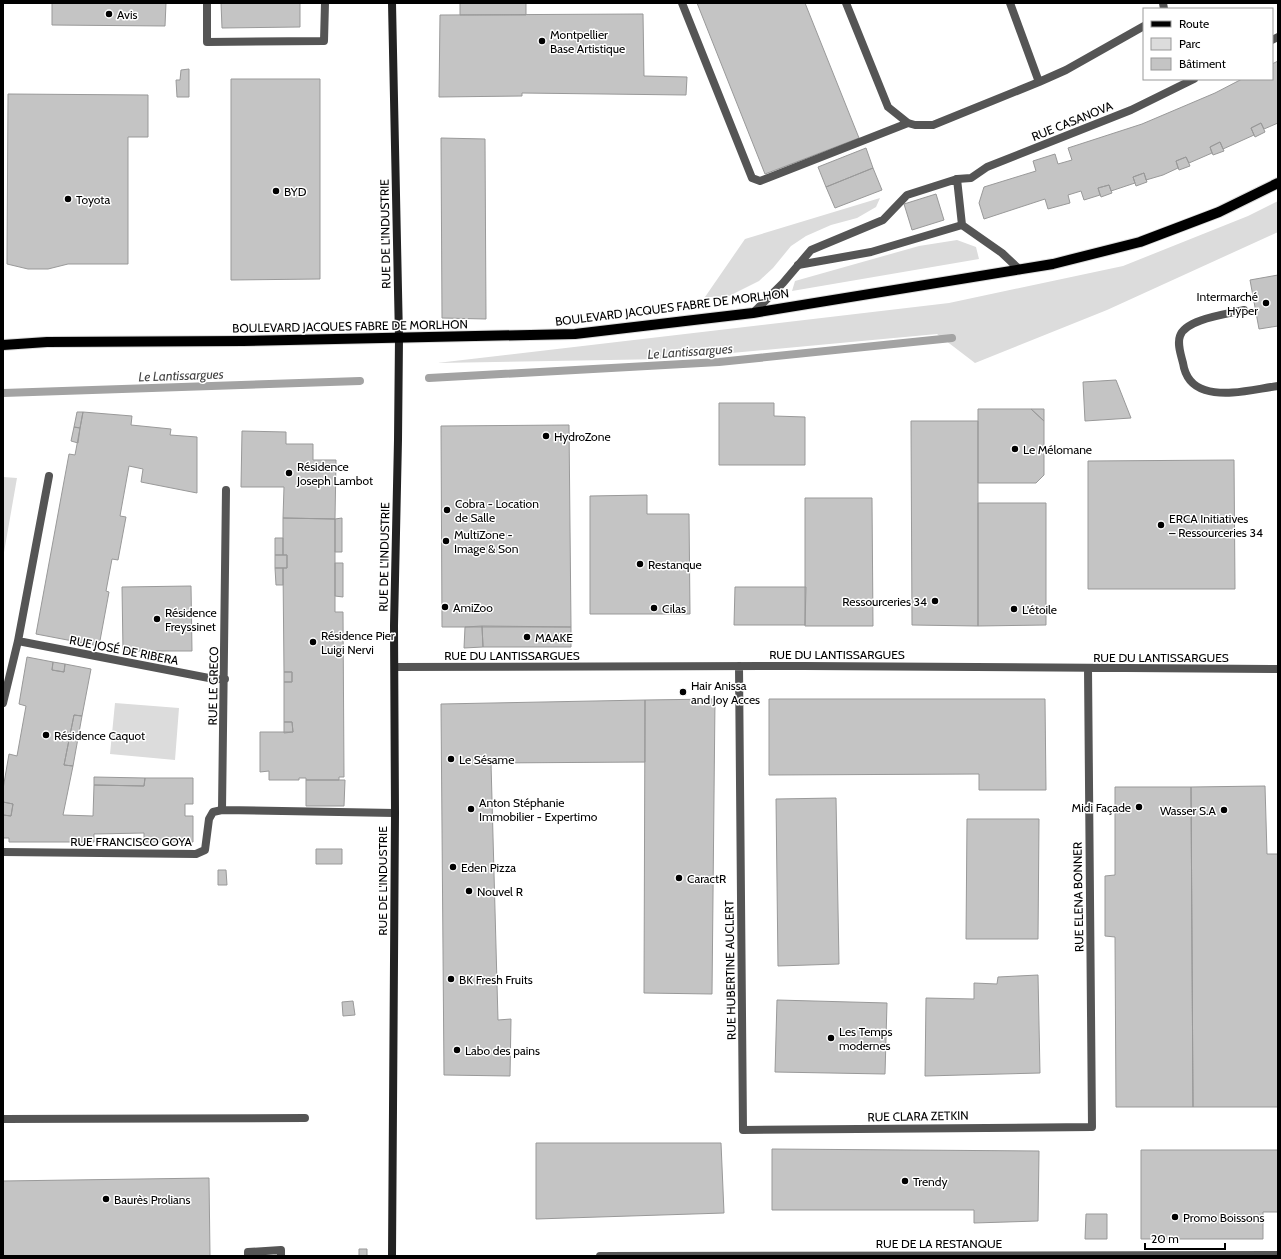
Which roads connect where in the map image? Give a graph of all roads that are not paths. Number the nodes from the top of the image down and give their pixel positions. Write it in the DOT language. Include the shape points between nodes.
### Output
graph roads {
  1 [pos="207,3"];
  2 [pos="325,3"];
  3 [pos="392,3"];
  4 [pos="682,3"];
  5 [pos="846,3"];
  6 [pos="1010,3"];
  7 [pos="1143,27"];
  8 [pos="1192,80"];
  9 [pos="1039,82"];
  10 [pos="908,123"];
  11 [pos="957,179"];
  12 [pos="1278,183"];
  13 [pos="962,225"];
  14 [pos="798,265"];
  15 [pos="1020,270"];
  16 [pos="1244,310"];
  17 [pos="754,313"];
  18 [pos="399,338"];
  19 [pos="3,345"];
  20 [pos="1278,386"];
  21 [pos="49,476"];
  22 [pos="226,490"];
  23 [pos="18,641"];
  24 [pos="739,666"];
  25 [pos="395,667"];
  26 [pos="1088,668"];
  27 [pos="1278,669"];
  28 [pos="225,679"];
  29 [pos="3,703"];
  30 [pos="222,810"];
  31 [pos="395,813"];
  32 [pos="3,852"];
  33 [pos="305,1118"];
  34 [pos="3,1119"];
  35 [pos="1092,1127"];
  36 [pos="743,1130"];
  37 [pos="1278,1255"];
  38 [pos="248,1256"];
  39 [pos="281,1256"];
  40 [pos="392,1256"];
  41 [pos="600,1256"];
  1 -- 2 [label="street" via="207,42 324,41"];
  3 -- 18 [label="street, RUE DE L'INDUSTRIE"];
  4 -- 10 [label="street" via="752,178 760,182"];
  5 -- 10 [label="street" via="888,107"];
  6 -- 9 [label="street"];
  7 -- 9 [label="street" via="1066,70"];
  8 -- 11 [label="street, RUE CASANOVA" via="1131,110 987,167 971,178"];
  9 -- 10 [label="street" via="933,125"];
  11 -- 13 [label="street"];
  11 -- 14 [label="street, RUE CASANOVA" via="907,195 883,220 811,250"];
  12 -- 15 [label="main road, BOULEVARD JACQUES FABRE DE MORLHON" via="1219,212 1140,242"];
  13 -- 14 [label="street" via="871,252"];
  13 -- 15 [label="street" via="1002,253"];
  14 -- 17 [label="street, RUE CASANOVA"];
  15 -- 17 [label="main road, BOULEVARD JACQUES FABRE DE MORLHON"];
  16 -- 20 [label="street" via="1200,320 1186,327 1180,335 1185,374 1193,384 1204,390 1222,393"];
  17 -- 18 [label="main road, BOULEVARD JACQUES FABRE DE MORLHON" via="575,334"];
  18 -- 19 [label="main road, BOULEVARD JACQUES FABRE DE MORLHON" via="47,342"];
  18 -- 25 [label="street, RUE DE L'INDUSTRIE"];
  21 -- 23 [label="street"];
  22 -- 28 [label="street, RUE LE GRECO"];
  23 -- 28 [label="street, RUE JOSÉ DE RIBERA"];
  23 -- 29 [label="street"];
  24 -- 25 [label="street, RUE DU LANTISSARGUES"];
  24 -- 26 [label="street, RUE DU LANTISSARGUES"];
  24 -- 36 [label="street, RUE HUBERTINE AUCLERT"];
  25 -- 31 [label="street, RUE DE L'INDUSTRIE"];
  26 -- 27 [label="street, RUE DU LANTISSARGUES"];
  26 -- 35 [label="street, RUE ELENA BONNER"];
  28 -- 30 [label="street, RUE LE GRECO"];
  30 -- 31 [label="street"];
  30 -- 32 [label="street, RUE FRANCISCO GOYA" via="213,812 209,819 205,850 196,854"];
  31 -- 40 [label="street, RUE DE L'INDUSTRIE"];
  33 -- 34 [label="street"];
  35 -- 36 [label="street, RUE CLARA ZETKIN"];
  37 -- 41 [label="street, RUE DE LA RESTANQUE"];
  38 -- 39 [label="street" via="248,1252 281,1250"];
}
